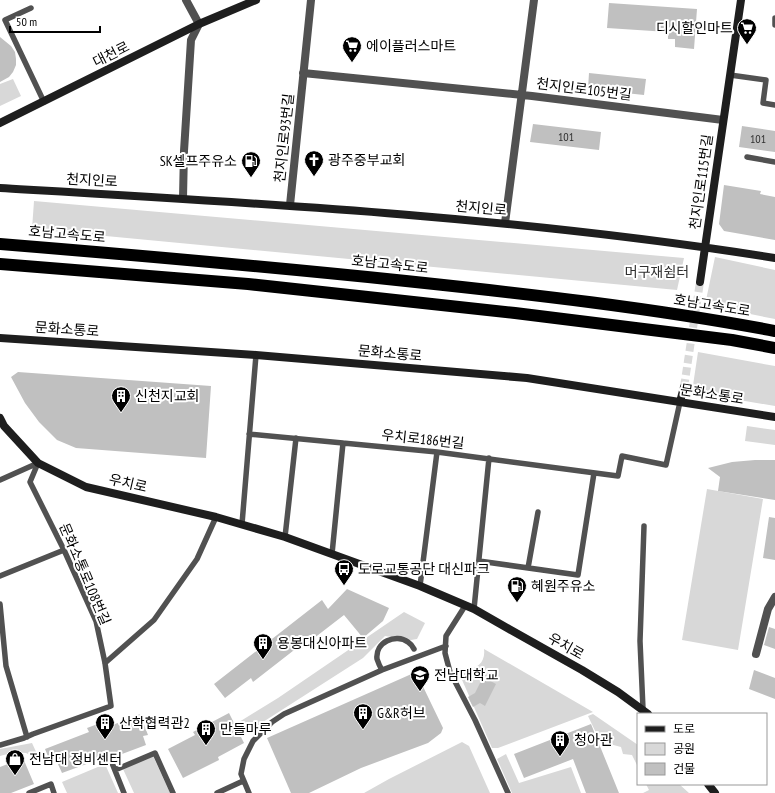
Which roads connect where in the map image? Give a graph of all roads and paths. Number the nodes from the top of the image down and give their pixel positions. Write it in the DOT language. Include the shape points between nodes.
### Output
graph roads {
  1 [pos="186,0"];
  2 [pos="256,0"];
  3 [pos="311,0"];
  4 [pos="534,0"];
  5 [pos="741,0"];
  6 [pos="31,8"];
  7 [pos="775,18"];
  8 [pos="200,24"];
  9 [pos="775,25"];
  10 [pos="303,73"];
  11 [pos="730,75"];
  12 [pos="522,95"];
  13 [pos="44,102"];
  14 [pos="775,105"];
  15 [pos="643,109"];
  16 [pos="723,120"];
  17 [pos="0,124"];
  18 [pos="747,157"];
  19 [pos="775,162"];
  20 [pos="0,188"];
  21 [pos="183,198"];
  22 [pos="290,206"];
  23 [pos="505,223"];
  24 [pos="0,244"];
  25 [pos="704,247"];
  26 [pos="775,258"];
  27 [pos="0,264"];
  28 [pos="700,282"];
  29 [pos="775,331"];
  30 [pos="0,338"];
  31 [pos="775,348"];
  32 [pos="256,355"];
  33 [pos="684,387"];
  34 [pos="680,402"];
  35 [pos="775,417"];
  36 [pos="0,418"];
  37 [pos="250,434"];
  38 [pos="296,438"];
  39 [pos="344,443"];
  40 [pos="437,452"];
  41 [pos="489,458"];
  42 [pos="38,463"];
  43 [pos="594,473"];
  44 [pos="0,480"];
  45 [pos="538,512"];
  46 [pos="216,517"];
  47 [pos="242,524"];
  48 [pos="644,526"];
  49 [pos="285,537"];
  50 [pos="64,550"];
  51 [pos="332,554"];
  52 [pos="479,561"];
  53 [pos="528,568"];
  54 [pos="0,576"];
  55 [pos="420,586"];
  56 [pos="775,597"];
  57 [pos="0,604"];
  58 [pos="465,606"];
  59 [pos="474,609"];
  60 [pos="446,646"];
  61 [pos="414,649"];
  62 [pos="756,654"];
  63 [pos="105,664"];
  64 [pos="382,670"];
  65 [pos="646,712"];
  66 [pos="27,737"];
  67 [pos="0,744"];
  68 [pos="110,758"];
  69 [pos="115,770"];
  70 [pos="243,781"];
  71 [pos="709,785"];
  72 [pos="29,793"];
  73 [pos="54,793"];
  74 [pos="124,793"];
  75 [pos="173,793"];
  76 [pos="217,793"];
  77 [pos="249,793"];
  78 [pos="508,793"];
  79 [pos="715,793"];
  1 -- 8 [label="street"];
  2 -- 8 [label="street, 대천로"];
  3 -- 10 [label="street, 천지인로93번길"];
  4 -- 12 [label="street, 천지인로105번길"];
  5 -- 11 [label="street, 천지인로115번길"];
  6 -- 13 [label="lane" via="5,20"];
  7 -- 9 [label="lane"];
  8 -- 13 [label="street, 대천로"];
  8 -- 21 [label="street" via="191,40"];
  10 -- 12 [label="street, 천지인로105번길"];
  10 -- 22 [label="street, 천지인로93번길"];
  11 -- 14 [label="lane" via="766,80 763,103"];
  11 -- 16 [label="street, 천지인로115번길"];
  12 -- 15 [label="street, 천지인로105번길"];
  12 -- 23 [label="street, 천지인로105번길"];
  13 -- 17 [label="street, 대천로"];
  15 -- 16 [label="street, 천지인로115번길"];
  16 -- 25 [label="street, 천지인로115번길"];
  18 -- 19 [label="lane"];
  20 -- 21 [label="street, 천지인로"];
  21 -- 22 [label="street, 천지인로"];
  22 -- 23 [label="street, 천지인로"];
  23 -- 25 [label="street, 천지인로"];
  24 -- 29 [label="highway, 호남고속도로" via="248,264 508,292"];
  25 -- 26 [label="street, 천지인로"];
  25 -- 28 [label="street, 천지인로115번길"];
  27 -- 31 [label="highway" via="256,285 515,313 732,340"];
  30 -- 32 [label="street, 문화소통로"];
  32 -- 34 [label="street, 문화소통로" via="527,378"];
  32 -- 37 [label="lane"];
  33 -- 34 [label="street"];
  34 -- 35 [label="street, 문화소통로"];
  34 -- 43 [label="lane, 우치로186번길" via="666,465 622,456 618,476"];
  36 -- 42 [label="street, 우치로" via="4,426"];
  37 -- 38 [label="lane, 우치로186번길"];
  37 -- 47 [label="lane"];
  38 -- 39 [label="lane, 우치로186번길"];
  38 -- 49 [label="lane"];
  39 -- 40 [label="lane, 우치로186번길"];
  39 -- 51 [label="lane"];
  40 -- 41 [label="lane, 우치로186번길"];
  40 -- 55 [label="lane"];
  41 -- 43 [label="lane, 우치로186번길"];
  41 -- 52 [label="lane"];
  42 -- 44 [label="lane"];
  42 -- 46 [label="street, 우치로" via="86,487"];
  42 -- 50 [label="lane, 문화소통로108번길" via="30,482"];
  43 -- 53 [label="lane" via="578,575"];
  45 -- 53 [label="lane"];
  46 -- 47 [label="street, 우치로"];
  46 -- 63 [label="lane" via="197,559 154,620"];
  47 -- 49 [label="street, 우치로"];
  48 -- 65 [label="lane, 우치로" via="640,641"];
  49 -- 51 [label="street, 우치로"];
  50 -- 54 [label="lane"];
  50 -- 63 [label="lane, 문화소통로108번길" via="96,621"];
  51 -- 55 [label="street, 우치로"];
  52 -- 53 [label="lane"];
  52 -- 59 [label="lane"];
  55 -- 58 [label="street, 우치로"];
  56 -- 62 [label="street" via="768,609"];
  57 -- 66 [label="lane" via="6,666"];
  58 -- 59 [label="street, 우치로"];
  58 -- 60 [label="lane" via="446,636"];
  59 -- 65 [label="street, 우치로" via="582,670"];
  60 -- 64 [label="lane"];
  60 -- 78 [label="lane" via="445,653 450,672"];
  61 -- 64 [label="lane" via="409,642 387,640 378,651 377,658"];
  63 -- 66 [label="lane, 문화소통로108번길" via="111,706"];
  64 -- 70 [label="lane" via="284,714 272,722 253,741 248,750 242,764"];
  66 -- 67 [label="lane, 문화소통로108번길"];
  68 -- 69 [label="lane"];
  69 -- 74 [label="lane"];
  69 -- 75 [label="lane" via="155,753"];
  70 -- 76 [label="lane"];
  70 -- 77 [label="lane"];
  71 -- 79 [label="street"];
  72 -- 73 [label="lane" via="51,784"];
}
